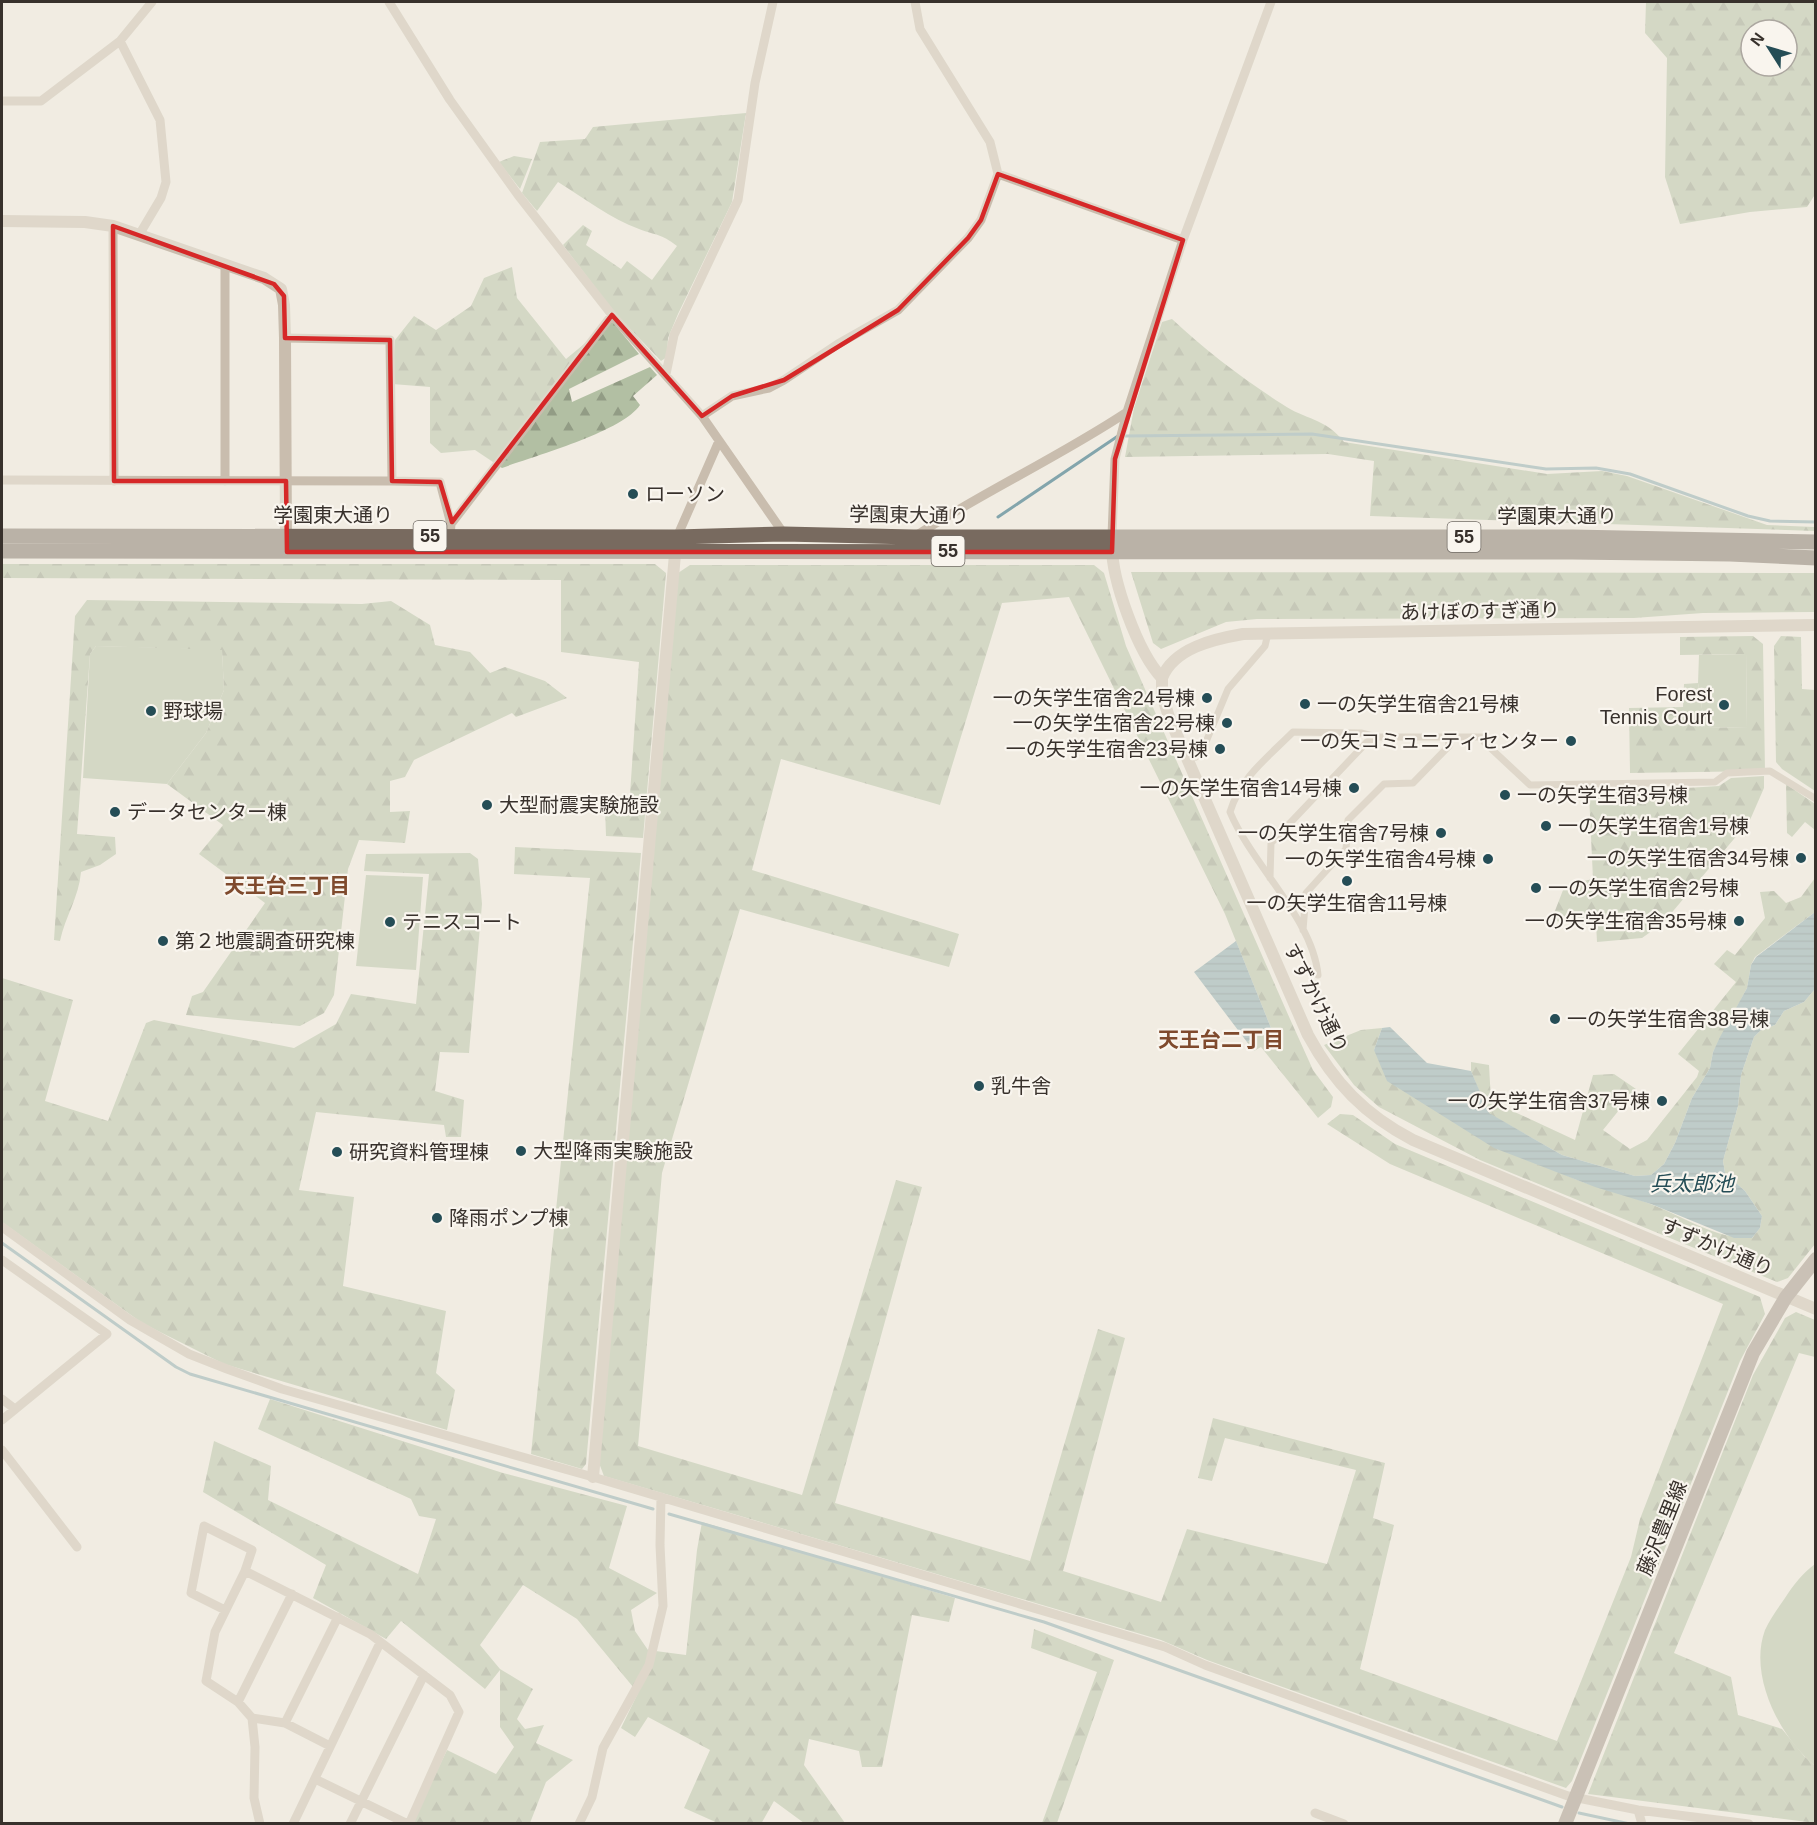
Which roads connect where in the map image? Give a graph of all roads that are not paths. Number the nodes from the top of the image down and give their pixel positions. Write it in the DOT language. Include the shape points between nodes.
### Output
graph roads {
  1 [pos="152,2"];
  2 [pos="389,2"];
  3 [pos="773,2"];
  4 [pos="915,2"];
  5 [pos="1271,2"];
  6 [pos="120,41"];
  7 [pos="2,101"];
  8 [pos="998,174"];
  9 [pos="2,221"];
  10 [pos="113,226"];
  11 [pos="139,235"];
  12 [pos="1183,240"];
  13 [pos="225,265"];
  14 [pos="612,315"];
  15 [pos="285,338"];
  16 [pos="666,374"];
  17 [pos="1127,412"];
  18 [pos="702,416"];
  19 [pos="719,441"];
  20 [pos="2,480"];
  21 [pos="225,480"];
  22 [pos="114,481"];
  23 [pos="286,481"];
  24 [pos="392,481"];
  25 [pos="451,530"];
  26 [pos="784,534"];
  27 [pos="2,536"];
  28 [pos="913,537"];
  29 [pos="1815,542"];
  30 [pos="286,544"];
  31 [pos="675,544"];
  32 [pos="1112,544"];
  33 [pos="2,551"];
  34 [pos="1815,558"];
  35 [pos="1815,625"];
  36 [pos="1269,633"];
  37 [pos="1161,678"];
  38 [pos="1377,736"];
  39 [pos="1449,736"];
  40 [pos="1196,757"];
  41 [pos="1815,799"];
  42 [pos="1270,878"];
  43 [pos="1303,930"];
  44 [pos="1318,975"];
  45 [pos="2,1227"];
  46 [pos="1815,1259"];
  47 [pos="2,1260"];
  48 [pos="1785,1297"];
  49 [pos="1815,1309"];
  50 [pos="2,1399"];
  51 [pos="15,1408"];
  52 [pos="2,1420"];
  53 [pos="2,1450"];
  54 [pos="593,1477"];
  55 [pos="661,1497"];
  56 [pos="77,1547"];
  57 [pos="245,1571"];
  58 [pos="292,1594"];
  59 [pos="225,1610"];
  60 [pos="338,1617"];
  61 [pos="380,1643"];
  62 [pos="424,1675"];
  63 [pos="238,1702"];
  64 [pos="252,1718"];
  65 [pos="285,1723"];
  66 [pos="330,1746"];
  67 [pos="315,1779"];
  68 [pos="1575,1798"];
  69 [pos="361,1801"];
  70 [pos="1638,1810"];
  71 [pos="1315,1813"];
  72 [pos="260,1824"];
  73 [pos="293,1824"];
  74 [pos="350,1824"];
  75 [pos="408,1824"];
  76 [pos="579,1824"];
  77 [pos="1344,1824"];
  78 [pos="1565,1824"];
  79 [pos="1642,1824"];
  80 [pos="1749,1824"];
  1 -- 6 [label="street"];
  2 -- 14 [label="street" via="456,109"];
  3 -- 16 [label="street" via="754,83 738,200 674,335"];
  4 -- 8 [label="street" via="920,29 990,142"];
  5 -- 12 [label="street"];
  6 -- 7 [label="street" via="41,101"];
  6 -- 11 [label="street" via="160,120 166,182"];
  8 -- 12 [label="street"];
  8 -- 18 [label="street" via="981,220 968,238 898,310 784,380 769,388 732,396"];
  9 -- 10 [label="street"];
  10 -- 11 [label="street"];
  10 -- 22 [label="street"];
  11 -- 13 [label="street"];
  12 -- 17 [label="street"];
  13 -- 15 [label="street" via="264,278 281,290"];
  13 -- 21 [label="street"];
  14 -- 16 [label="street"];
  14 -- 25 [label="street"];
  15 -- 23 [label="street"];
  15 -- 24 [label="street" via="390,340"];
  16 -- 18 [label="street"];
  17 -- 28 [label="street"];
  17 -- 32 [label="street" via="1115,459"];
  18 -- 19 [label="street"];
  19 -- 26 [label="street"];
  19 -- 31 [label="street"];
  20 -- 22 [label="street"];
  21 -- 22 [label="street"];
  21 -- 23 [label="street"];
  23 -- 24 [label="street"];
  23 -- 30 [label="street"];
  24 -- 25 [label="street" via="440,482"];
  25 -- 30 [label="main road, 学園東大通り / 55"];
  25 -- 31 [label="main road, 学園東大通り / 55"];
  26 -- 28 [label="main road, 学園東大通り / 55"];
  26 -- 31 [label="main road, 学園東大通り / 55"];
  27 -- 30 [label="main road, 学園東大通り / 55"];
  28 -- 32 [label="main road, 学園東大通り / 55"];
  29 -- 32 [label="main road, 学園東大通り / 55" via="1573,537"];
  30 -- 31 [label="main road, 学園東大通り / 55"];
  30 -- 33 [label="main road, 学園東大通り / 55"];
  31 -- 32 [label="main road, 学園東大通り / 55"];
  31 -- 54 [label="street"];
  32 -- 34 [label="main road, 学園東大通り / 55"];
  32 -- 37 [label="street, すずかけ通り" via="1139,647"];
  35 -- 36 [label="street, あけぼのすぎ通り"];
  36 -- 37 [label="street, あけぼのすぎ通り" via="1223,638 1185,652"];
  36 -- 40 [label="street" via="1265,646 1228,689"];
  37 -- 48 [label="street, すずかけ通り" via="1169,717 1308,1035 1352,1098 1380,1121 1413,1140"];
  38 -- 39 [label="street"];
  38 -- 42 [label="street" via="1271,843"];
  38 -- 42 [label="street" via="1293,732 1235,793 1230,812 1240,836"];
  39 -- 41 [label="street" via="1484,736 1484,742 1530,785 1715,782 1727,773 1770,771"];
  39 -- 43 [label="street" via="1449,746 1413,783 1384,784 1348,820 1346,849 1306,893"];
  42 -- 43 [label="street"];
  43 -- 44 [label="street" via="1316,956"];
  45 -- 54 [label="street" via="130,1320 189,1354 282,1389"];
  46 -- 48 [label="main road, 藤沢豊里線"];
  47 -- 51 [label="street" via="107,1334"];
  48 -- 49 [label="street, すずかけ通り"];
  48 -- 68 [label="main road, 藤沢豊里線" via="1753,1353"];
  50 -- 51 [label="street"];
  51 -- 52 [label="street"];
  53 -- 56 [label="street"];
  54 -- 55 [label="street"];
  55 -- 68 [label="street" via="1166,1647 1216,1669"];
  55 -- 76 [label="street" via="663,1606 649,1665 603,1748 592,1797"];
  57 -- 58 [label="street"];
  57 -- 59 [label="street"];
  57 -- 59 [label="street" via="252,1550 204,1526 191,1593"];
  58 -- 60 [label="street"];
  58 -- 63 [label="street"];
  59 -- 63 [label="street" via="215,1632 206,1681"];
  60 -- 61 [label="street"];
  60 -- 65 [label="street"];
  61 -- 62 [label="street"];
  61 -- 66 [label="street"];
  62 -- 69 [label="street"];
  62 -- 75 [label="street" via="450,1695 459,1712"];
  63 -- 64 [label="street"];
  64 -- 65 [label="street"];
  64 -- 72 [label="street" via="254,1798"];
  65 -- 66 [label="street"];
  66 -- 67 [label="street"];
  67 -- 69 [label="street"];
  67 -- 73 [label="street"];
  68 -- 70 [label="street"];
  68 -- 78 [label="main road, 藤沢豊里線"];
  69 -- 74 [label="street"];
  69 -- 75 [label="street"];
  70 -- 79 [label="street"];
  70 -- 80 [label="street"];
  71 -- 77 [label="street"];
}
